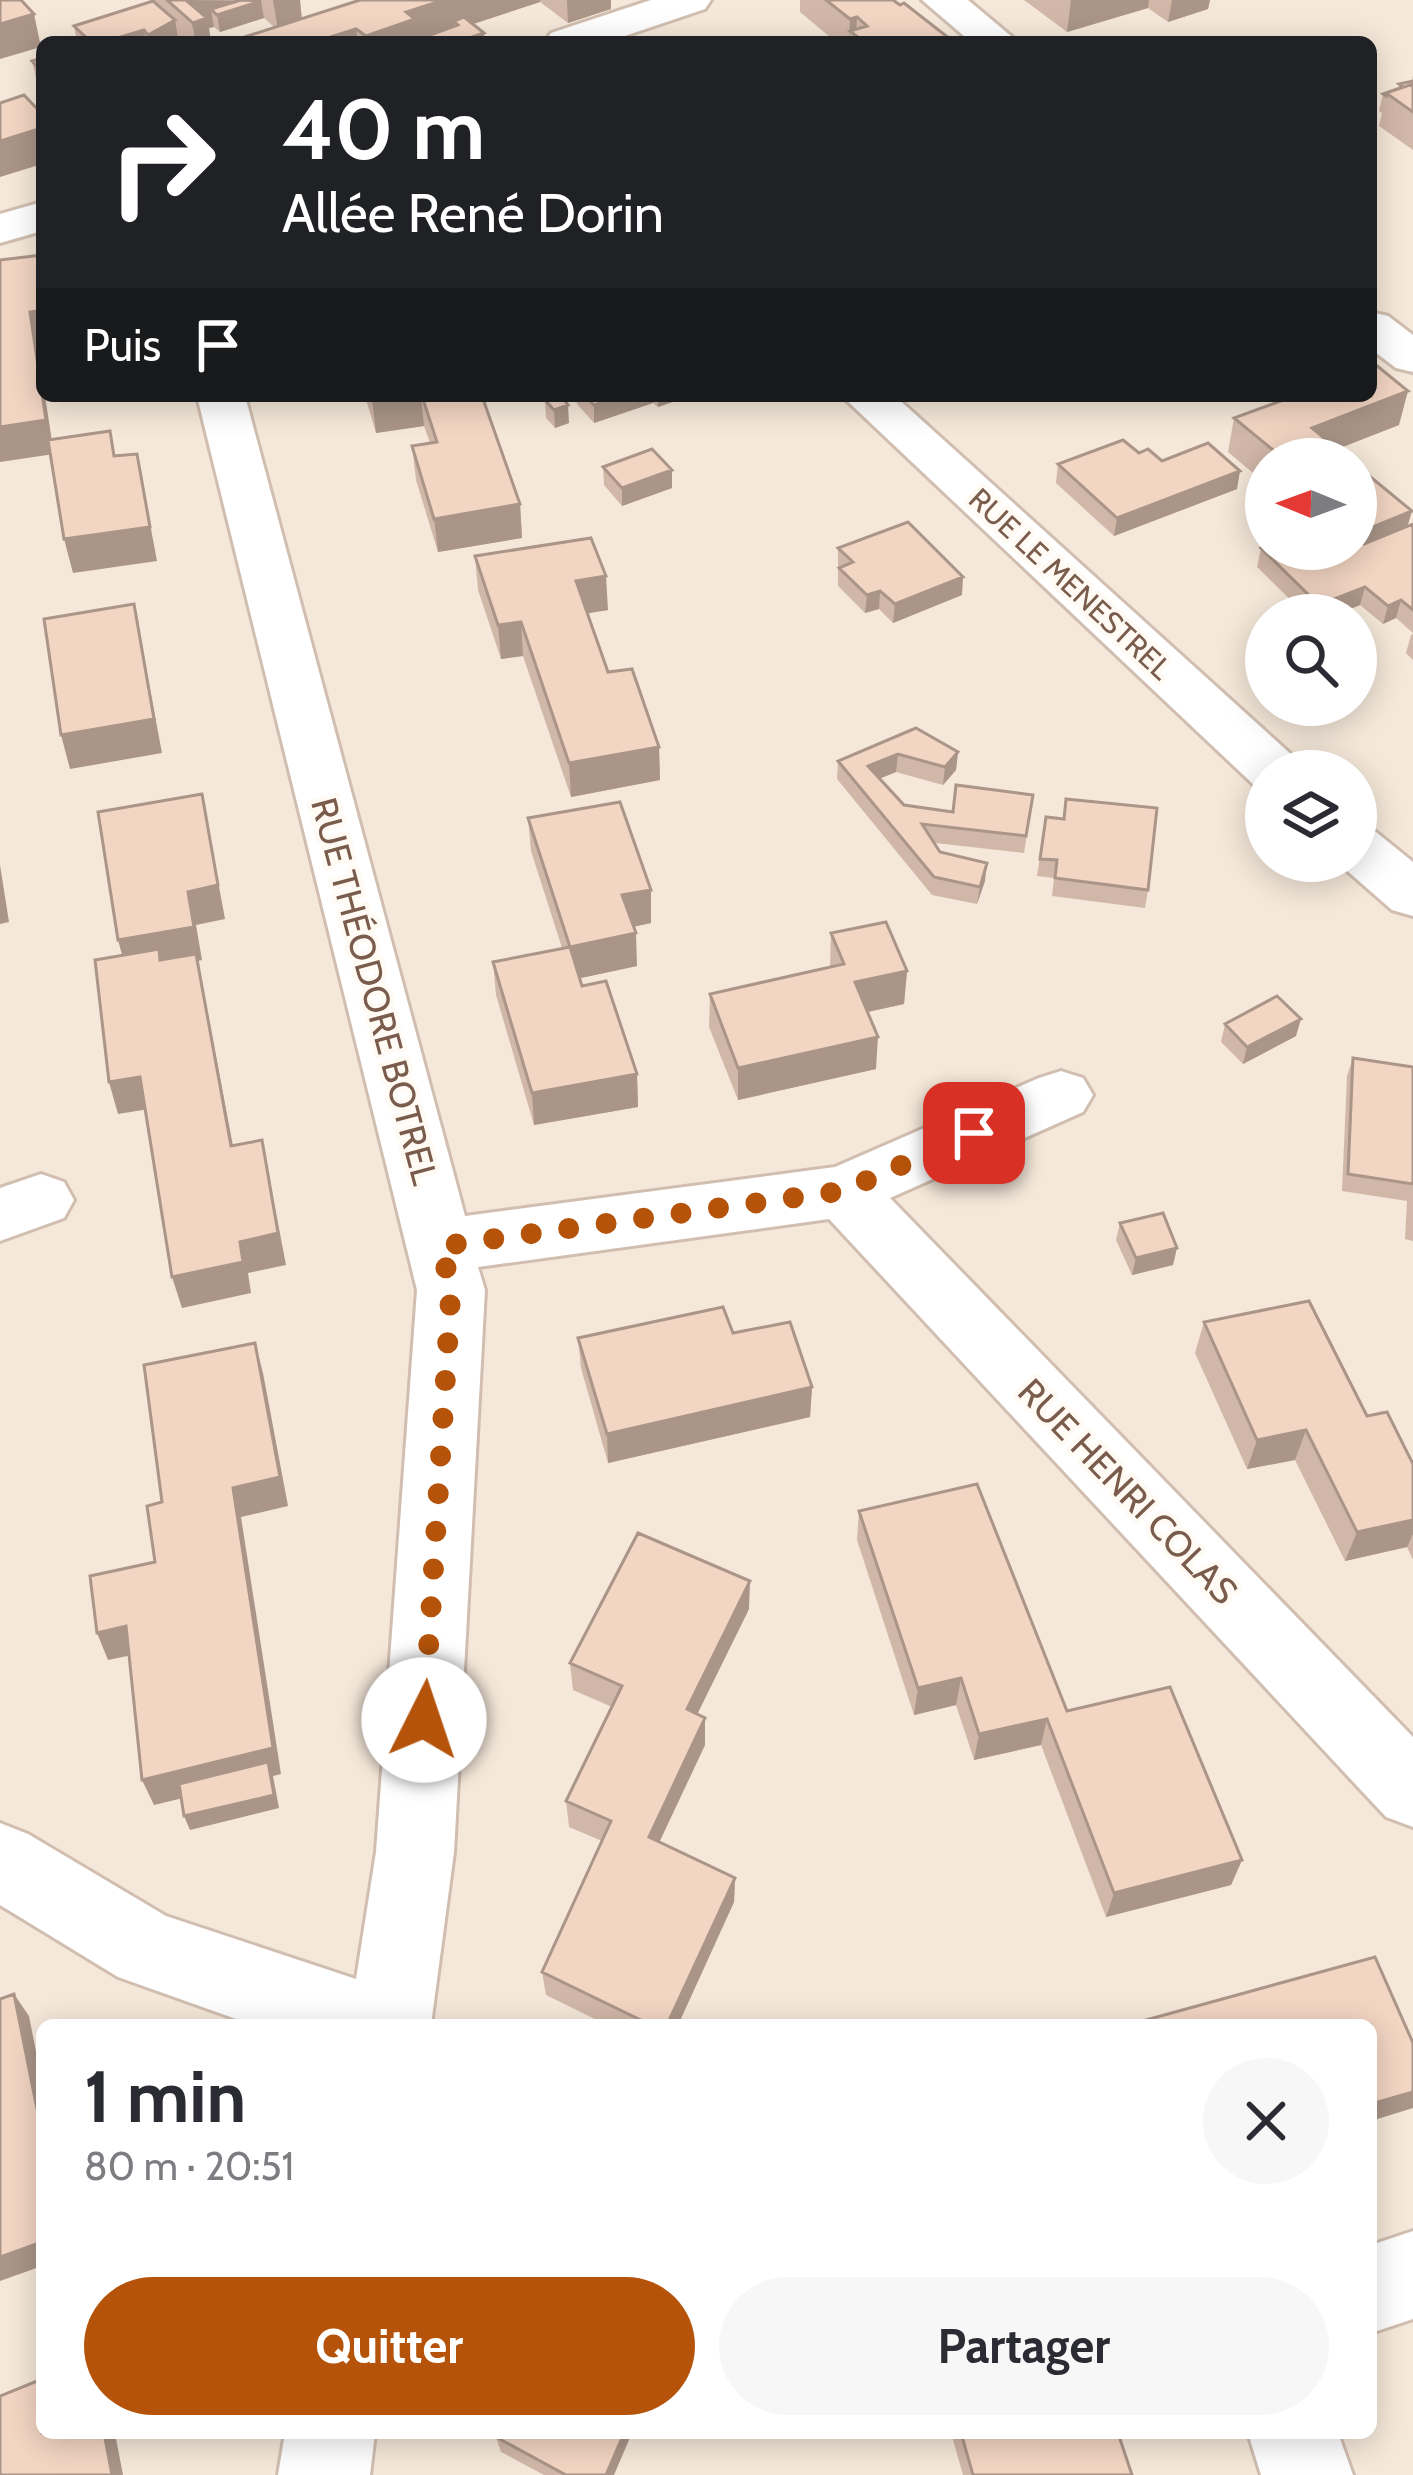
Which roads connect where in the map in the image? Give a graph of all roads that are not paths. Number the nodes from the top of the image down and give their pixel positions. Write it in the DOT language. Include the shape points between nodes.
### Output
graph roads {
  1 [pos="692,0"];
  2 [pos="942,0"];
  3 [pos="584,36"];
  4 [pos="989,36"];
  5 [pos="36,218"];
  6 [pos="0,230"];
  7 [pos="1377,331"];
  8 [pos="1413,358"];
  9 [pos="223,402"];
  10 [pos="873,402"];
  11 [pos="1251,750"];
  12 [pos="1061,1095"];
  13 [pos="843,1191"];
  14 [pos="441,1246"];
  15 [pos="1413,1791"];
  16 [pos="0,1861"];
  17 [pos="354,2019"];
  18 [pos="391,2019"];
  19 [pos="1413,2275"];
  20 [pos="1377,2287"];
  21 [pos="329,2439"];
  22 [pos="1295,2439"];
  23 [pos="324,2475"];
  24 [pos="1307,2475"];
  1 -- 3 [label="street"];
  2 -- 4 [label="street"];
  5 -- 6 [label="street"];
  7 -- 8 [label="street"];
  9 -- 14 [label="street, RUE THÉODORE BOTREL"];
  10 -- 11 [label="street, RUE LE MENESTREL"];
  12 -- 13 [label="street"];
  13 -- 14 [label="street"];
  13 -- 15 [label="street, RUE HENRI COLAS"];
  14 -- 18 [label="street, RUE THÉODORE BOTREL" via="451,1290 443,1458 415,1852"];
  16 -- 17 [label="street" via="146,1949"];
  19 -- 20 [label="street"];
  21 -- 23 [label="street"];
  22 -- 24 [label="street"];
}
